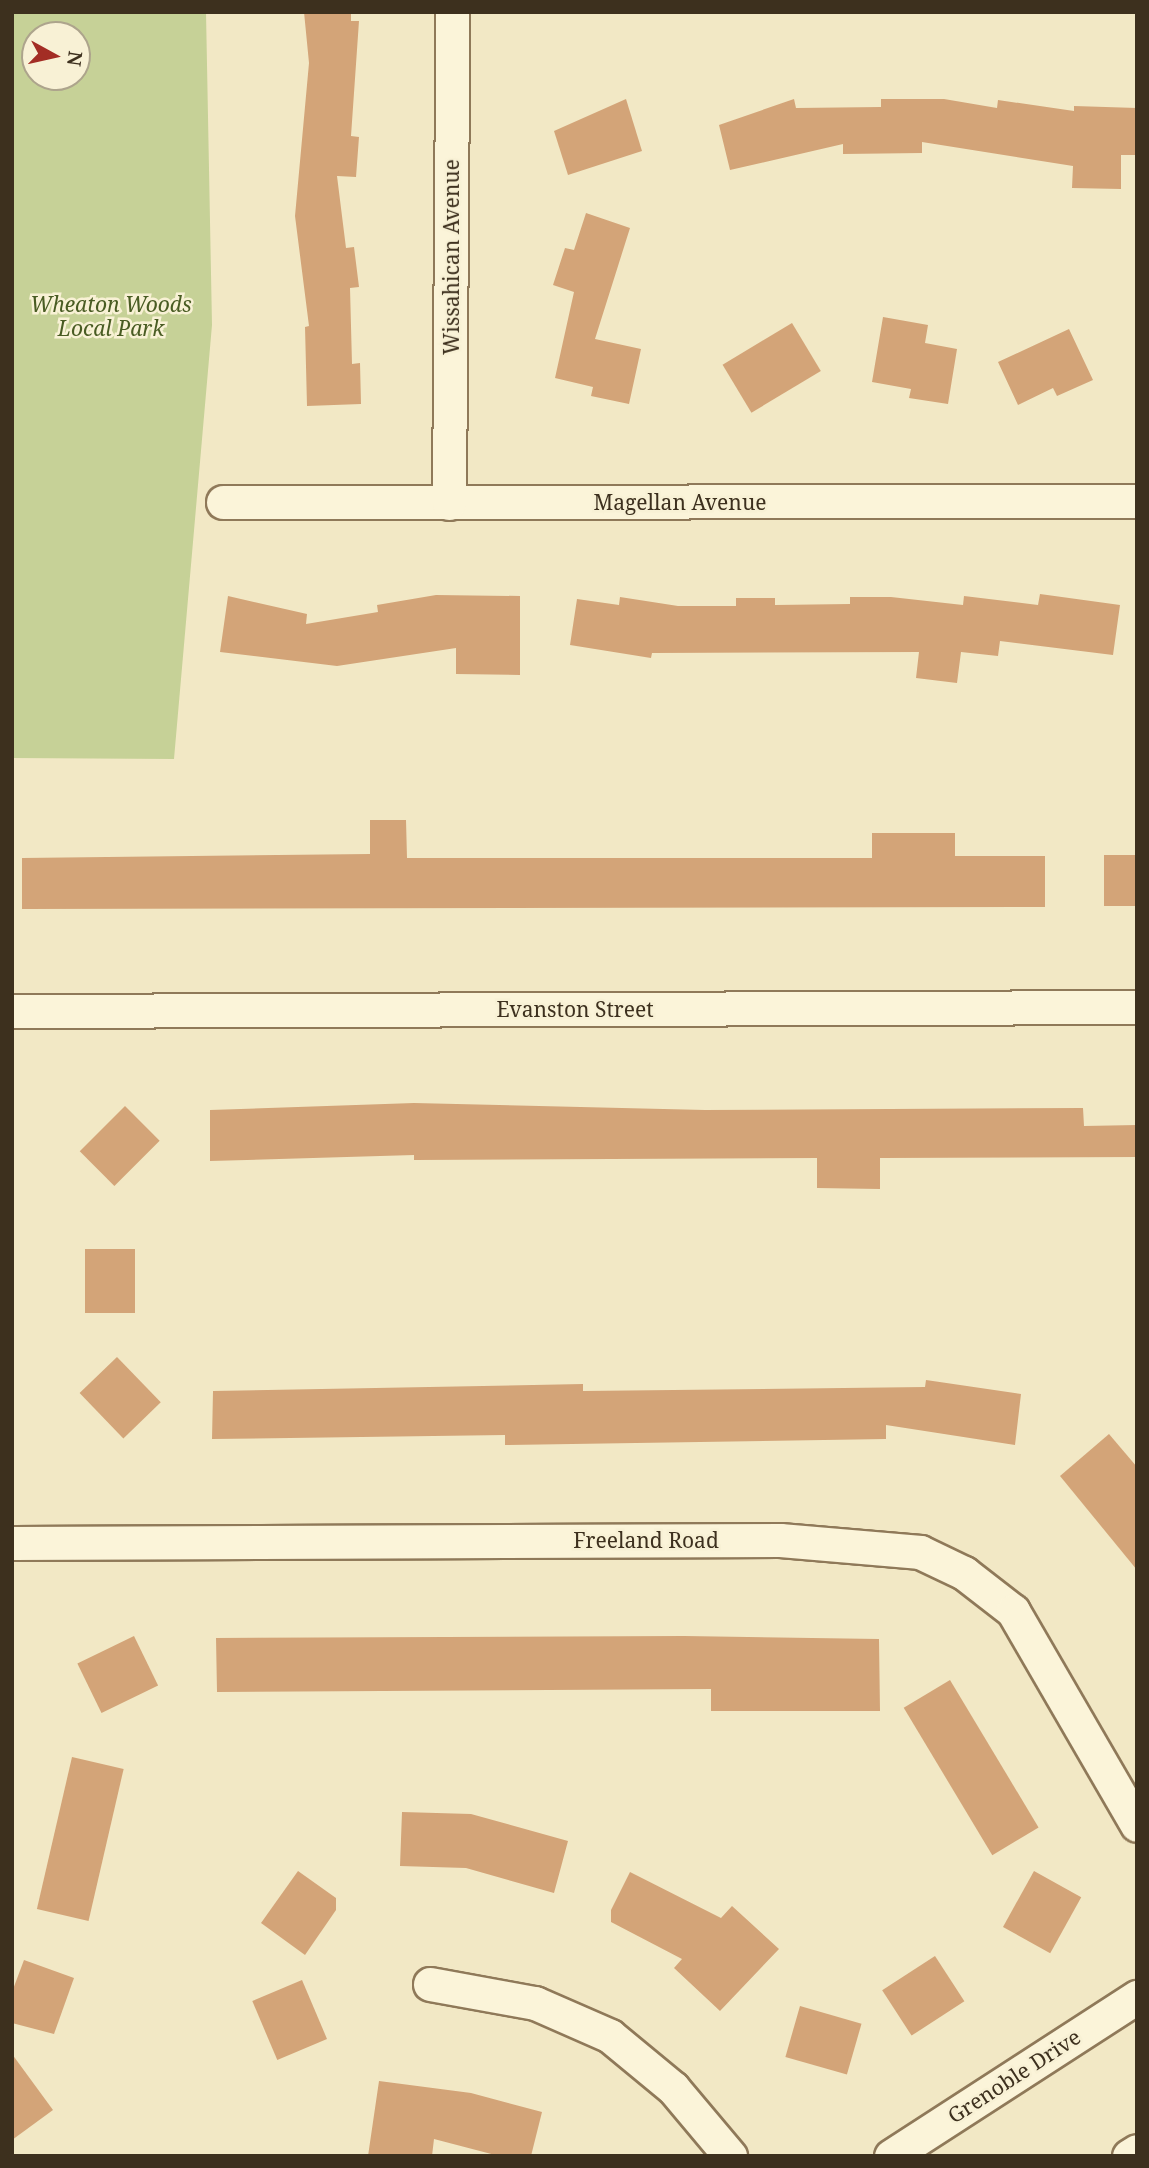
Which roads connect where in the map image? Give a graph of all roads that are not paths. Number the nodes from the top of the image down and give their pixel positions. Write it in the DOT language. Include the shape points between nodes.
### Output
graph roads {
  1 [pos="452,12"];
  2 [pos="1137,501"];
  3 [pos="223,502"];
  4 [pos="449,503"];
  5 [pos="1137,1007"];
  6 [pos="12,1011"];
  7 [pos="12,1544"];
  8 [pos="1137,1825"];
  9 [pos="430,1984"];
  10 [pos="1137,1997"];
  11 [pos="1137,2151"];
  12 [pos="730,2156"];
  13 [pos="891,2156"];
  14 [pos="1129,2156"];
  1 -- 4 [label="street, Wissahican Avenue"];
  2 -- 4 [label="street, Magellan Avenue"];
  3 -- 4 [label="street, Magellan Avenue"];
  5 -- 6 [label="street, Evanston Street"];
  7 -- 8 [label="street, Freeland Road" via="780,1539 920,1552 964,1573 1013,1611"];
  9 -- 12 [label="street" via="535,2003 610,2036 673,2088"];
  10 -- 13 [label="street, Grenoble Drive"];
  11 -- 14 [label="street"];
}
